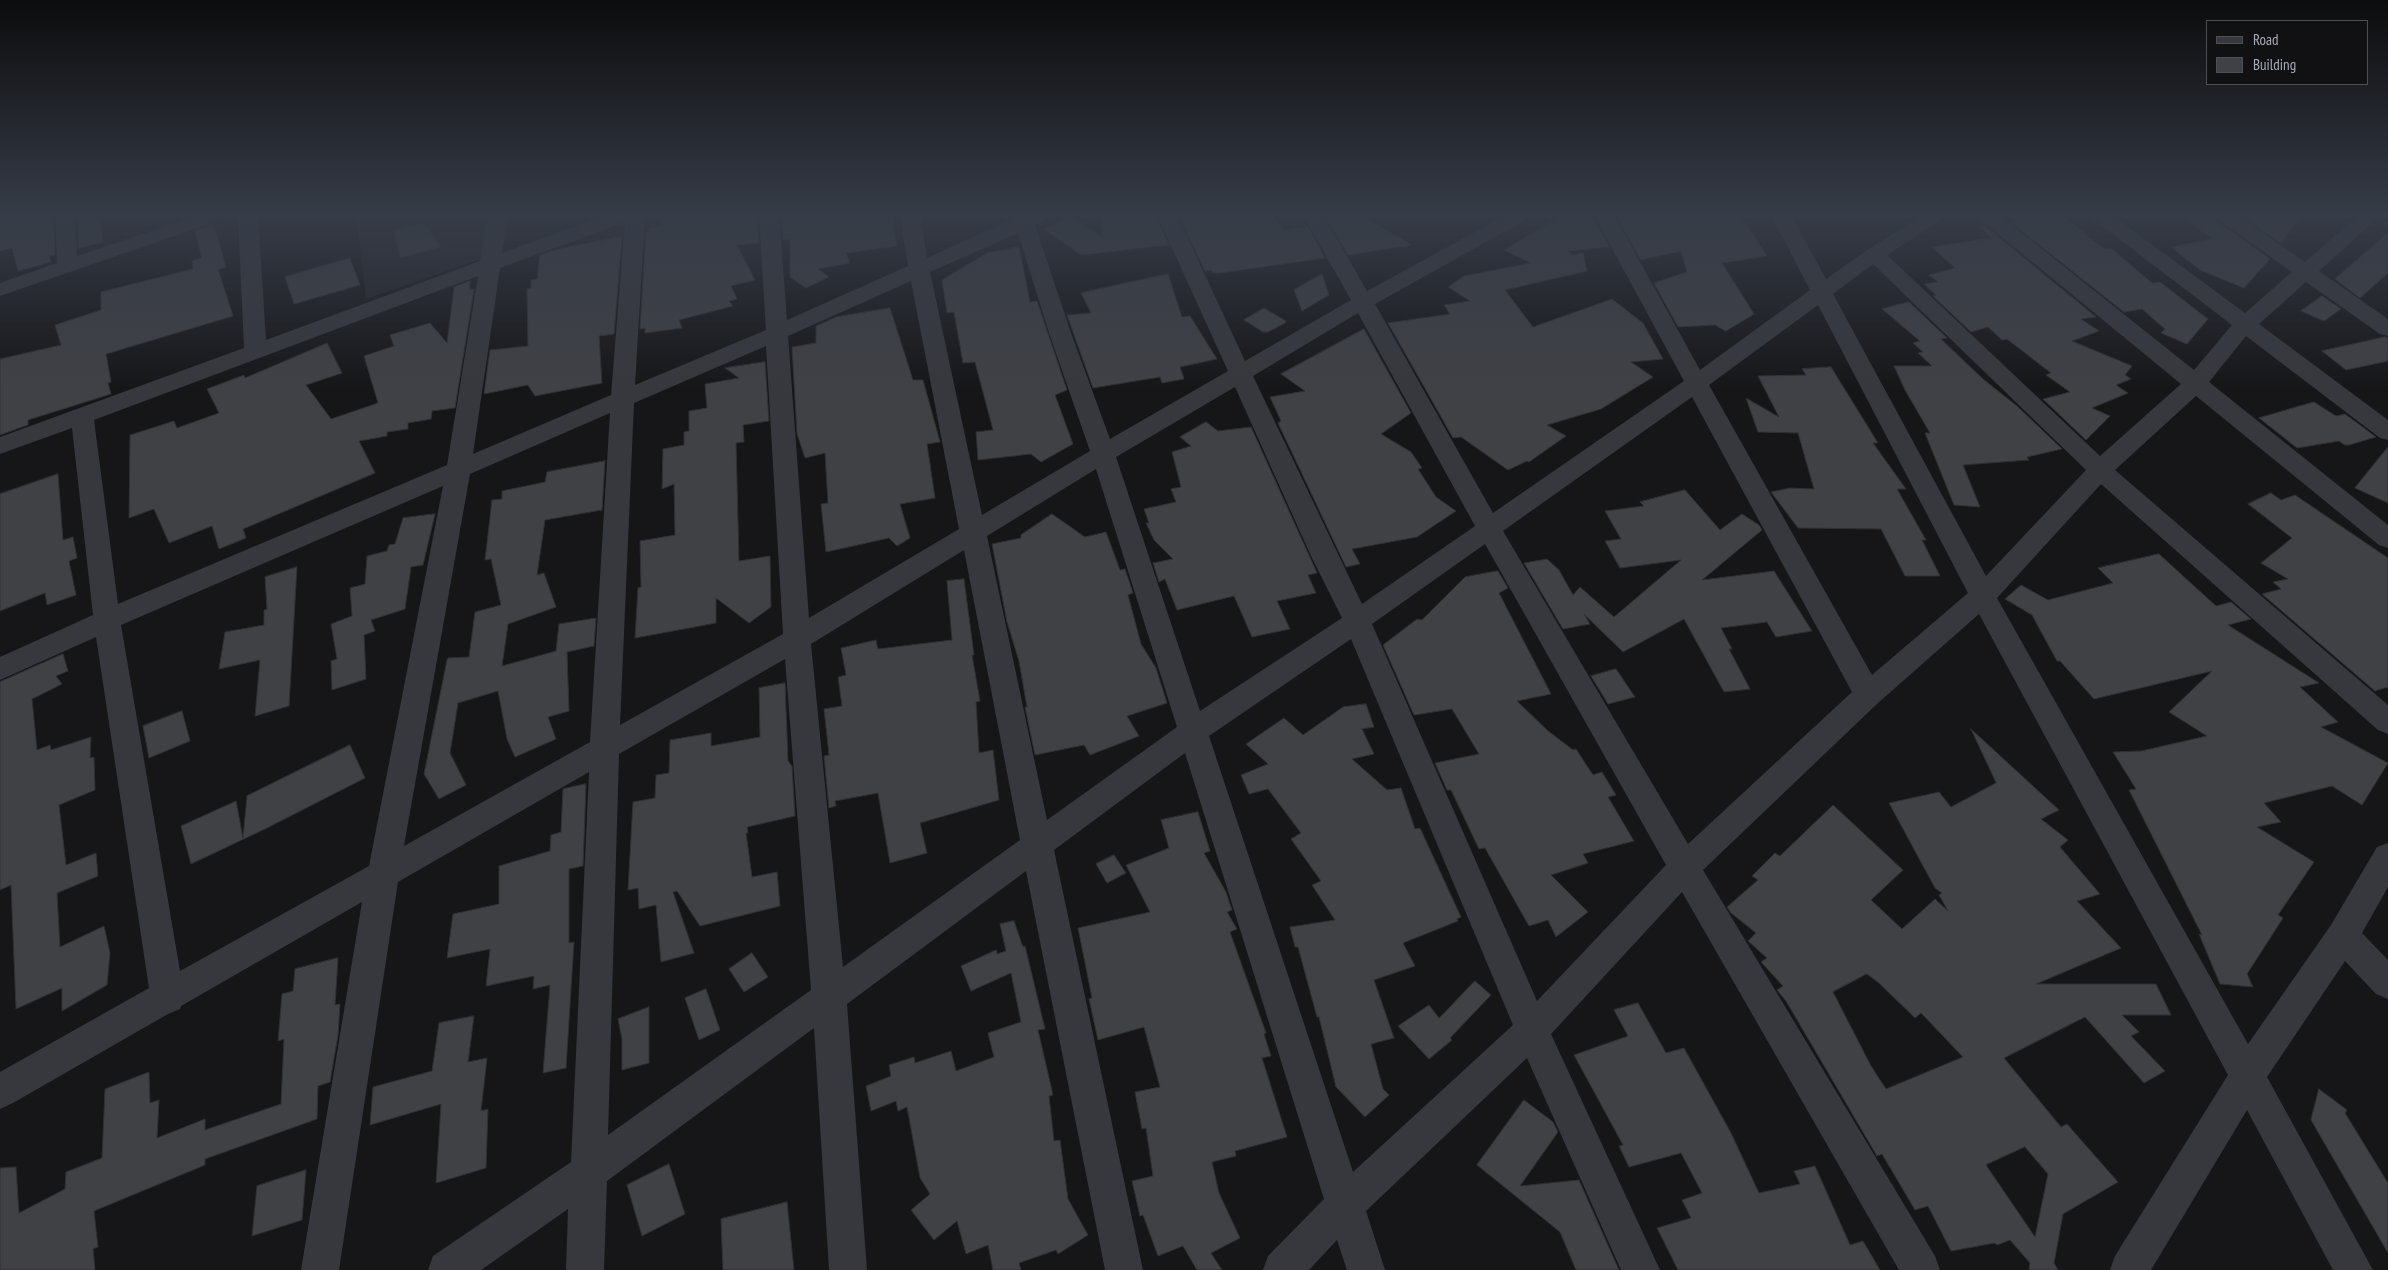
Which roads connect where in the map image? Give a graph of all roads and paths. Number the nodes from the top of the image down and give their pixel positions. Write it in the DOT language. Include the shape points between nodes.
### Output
graph roads {
  1 [pos="44,274"];
  2 [pos="251,274"];
  3 [pos="465,274"];
  4 [pos="490,274"];
  5 [pos="631,274"];
  6 [pos="773,274"];
  7 [pos="909,274"];
  8 [pos="920,274"];
  9 [pos="1044,274"];
  10 [pos="1194,274"];
  11 [pos="1348,274"];
  12 [pos="1412,274"];
  13 [pos="1636,274"];
  14 [pos="1813,274"];
  15 [pos="1846,274"];
  16 [pos="1895,274"];
  17 [pos="2060,274"];
  18 [pos="2178,274"];
  19 [pos="2301,274"];
  20 [pos="2310,274"];
  21 [pos="0,290"];
  22 [pos="1822,291"];
  23 [pos="1364,301"];
  24 [pos="2244,325"];
  25 [pos="2388,329"];
  26 [pos="777,333"];
  27 [pos="255,350"];
  28 [pos="1240,373"];
  29 [pos="1696,384"];
  30 [pos="2195,384"];
  31 [pos="621,400"];
  32 [pos="82,416"];
  33 [pos="2388,432"];
  34 [pos="0,446"];
  35 [pos="1103,454"];
  36 [pos="2100,470"];
  37 [pos="458,471"];
  38 [pos="1489,528"];
  39 [pos="972,531"];
  40 [pos="2388,539"];
  41 [pos="1983,596"];
  42 [pos="107,620"];
  43 [pos="1357,621"];
  44 [pos="797,639"];
  45 [pos="0,669"];
  46 [pos="1868,695"];
  47 [pos="2388,722"];
  48 [pos="1192,732"];
  49 [pos="604,748"];
  50 [pos="1037,845"];
  51 [pos="2388,856"];
  52 [pos="1684,868"];
  53 [pos="383,872"];
  54 [pos="2343,936"];
  55 [pos="2388,983"];
  56 [pos="829,997"];
  57 [pos="168,998"];
  58 [pos="1532,1030"];
  59 [pos="2248,1075"];
  60 [pos="0,1091"];
  61 [pos="589,1172"];
  62 [pos="1344,1206"];
  63 [pos="320,1270"];
  64 [pos="447,1270"];
  65 [pos="584,1270"];
  66 [pos="848,1270"];
  67 [pos="1124,1270"];
  68 [pos="1282,1270"];
  69 [pos="1366,1270"];
  70 [pos="1641,1270"];
  71 [pos="1922,1270"];
  72 [pos="2129,1270"];
  73 [pos="2354,1270"];
  1 -- 21 [label="street"];
  2 -- 27 [label="street"];
  3 -- 27 [label="street"];
  4 -- 37 [label="street"];
  5 -- 31 [label="street"];
  6 -- 26 [label="street"];
  7 -- 26 [label="street"];
  8 -- 39 [label="street"];
  9 -- 35 [label="street" via="1060,333"];
  10 -- 28 [label="street"];
  11 -- 23 [label="street"];
  12 -- 23 [label="street"];
  13 -- 29 [label="street"];
  14 -- 22 [label="street"];
  15 -- 22 [label="street"];
  16 -- 36 [label="street"];
  17 -- 30 [label="street"];
  18 -- 24 [label="street"];
  19 -- 24 [label="street"];
  20 -- 25 [label="street"];
  22 -- 29 [label="street"];
  22 -- 41 [label="street"];
  23 -- 28 [label="street"];
  23 -- 38 [label="street"];
  24 -- 30 [label="street"];
  24 -- 33 [label="street"];
  26 -- 31 [label="street"];
  26 -- 44 [label="street"];
  27 -- 32 [label="street"];
  28 -- 35 [label="street"];
  28 -- 43 [label="street"];
  29 -- 38 [label="street"];
  29 -- 46 [label="street"];
  30 -- 36 [label="street"];
  30 -- 40 [label="street"];
  31 -- 37 [label="street"];
  31 -- 49 [label="street"];
  32 -- 34 [label="street"];
  32 -- 42 [label="street"];
  35 -- 39 [label="street"];
  35 -- 48 [label="street"];
  36 -- 41 [label="street"];
  36 -- 47 [label="street"];
  37 -- 42 [label="street"];
  37 -- 53 [label="street"];
  38 -- 43 [label="street"];
  38 -- 52 [label="street"];
  39 -- 44 [label="street"];
  39 -- 50 [label="street"];
  41 -- 46 [label="street"];
  41 -- 59 [label="street"];
  42 -- 45 [label="street"];
  42 -- 57 [label="street"];
  43 -- 48 [label="street"];
  43 -- 58 [label="street"];
  44 -- 49 [label="street"];
  44 -- 56 [label="street"];
  46 -- 52 [label="street"];
  48 -- 50 [label="street"];
  48 -- 62 [label="street"];
  49 -- 53 [label="street"];
  49 -- 61 [label="street"];
  50 -- 56 [label="street"];
  50 -- 67 [label="street"];
  51 -- 54 [label="street"];
  52 -- 58 [label="street"];
  52 -- 71 [label="street"];
  53 -- 57 [label="street"];
  53 -- 63 [label="street"];
  54 -- 55 [label="street"];
  54 -- 59 [label="street"];
  56 -- 61 [label="street"];
  56 -- 66 [label="street"];
  57 -- 60 [label="street"];
  58 -- 62 [label="street"];
  58 -- 70 [label="street"];
  59 -- 72 [label="street"];
  59 -- 73 [label="street"];
  61 -- 64 [label="street"];
  61 -- 65 [label="street"];
  62 -- 68 [label="street"];
  62 -- 69 [label="street"];
}
